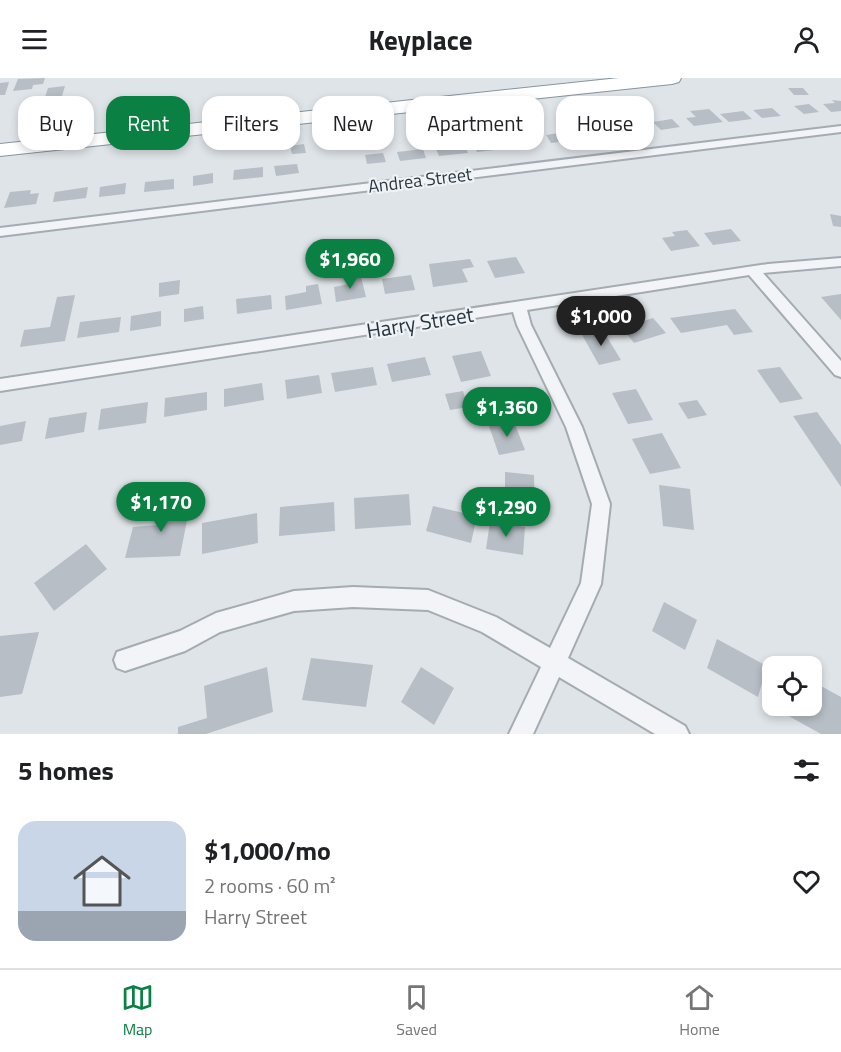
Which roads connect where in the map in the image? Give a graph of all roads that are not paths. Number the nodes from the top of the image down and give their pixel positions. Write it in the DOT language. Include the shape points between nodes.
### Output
graph roads {
  1 [pos="509,78"];
  2 [pos="672,78"];
  3 [pos="841,129"];
  4 [pos="0,131"];
  5 [pos="0,150"];
  6 [pos="0,232"];
  7 [pos="841,262"];
  8 [pos="753,271"];
  9 [pos="519,308"];
  10 [pos="841,371"];
  11 [pos="0,385"];
  12 [pos="125,660"];
  13 [pos="556,661"];
  14 [pos="522,734"];
  15 [pos="677,734"];
  1 -- 4 [label="highway"];
  2 -- 5 [label="highway"];
  3 -- 6 [label="street, Andrea Street"];
  7 -- 8 [label="street, Harry Street"];
  8 -- 9 [label="street, Harry Street"];
  8 -- 10 [label="street"];
  9 -- 11 [label="street, Harry Street"];
  9 -- 13 [label="street" via="574,427 601,504 591,584"];
  12 -- 13 [label="street" via="185,640 216,623 294,601 354,597 428,600 489,624"];
  13 -- 14 [label="street"];
  13 -- 15 [label="street"];
}
